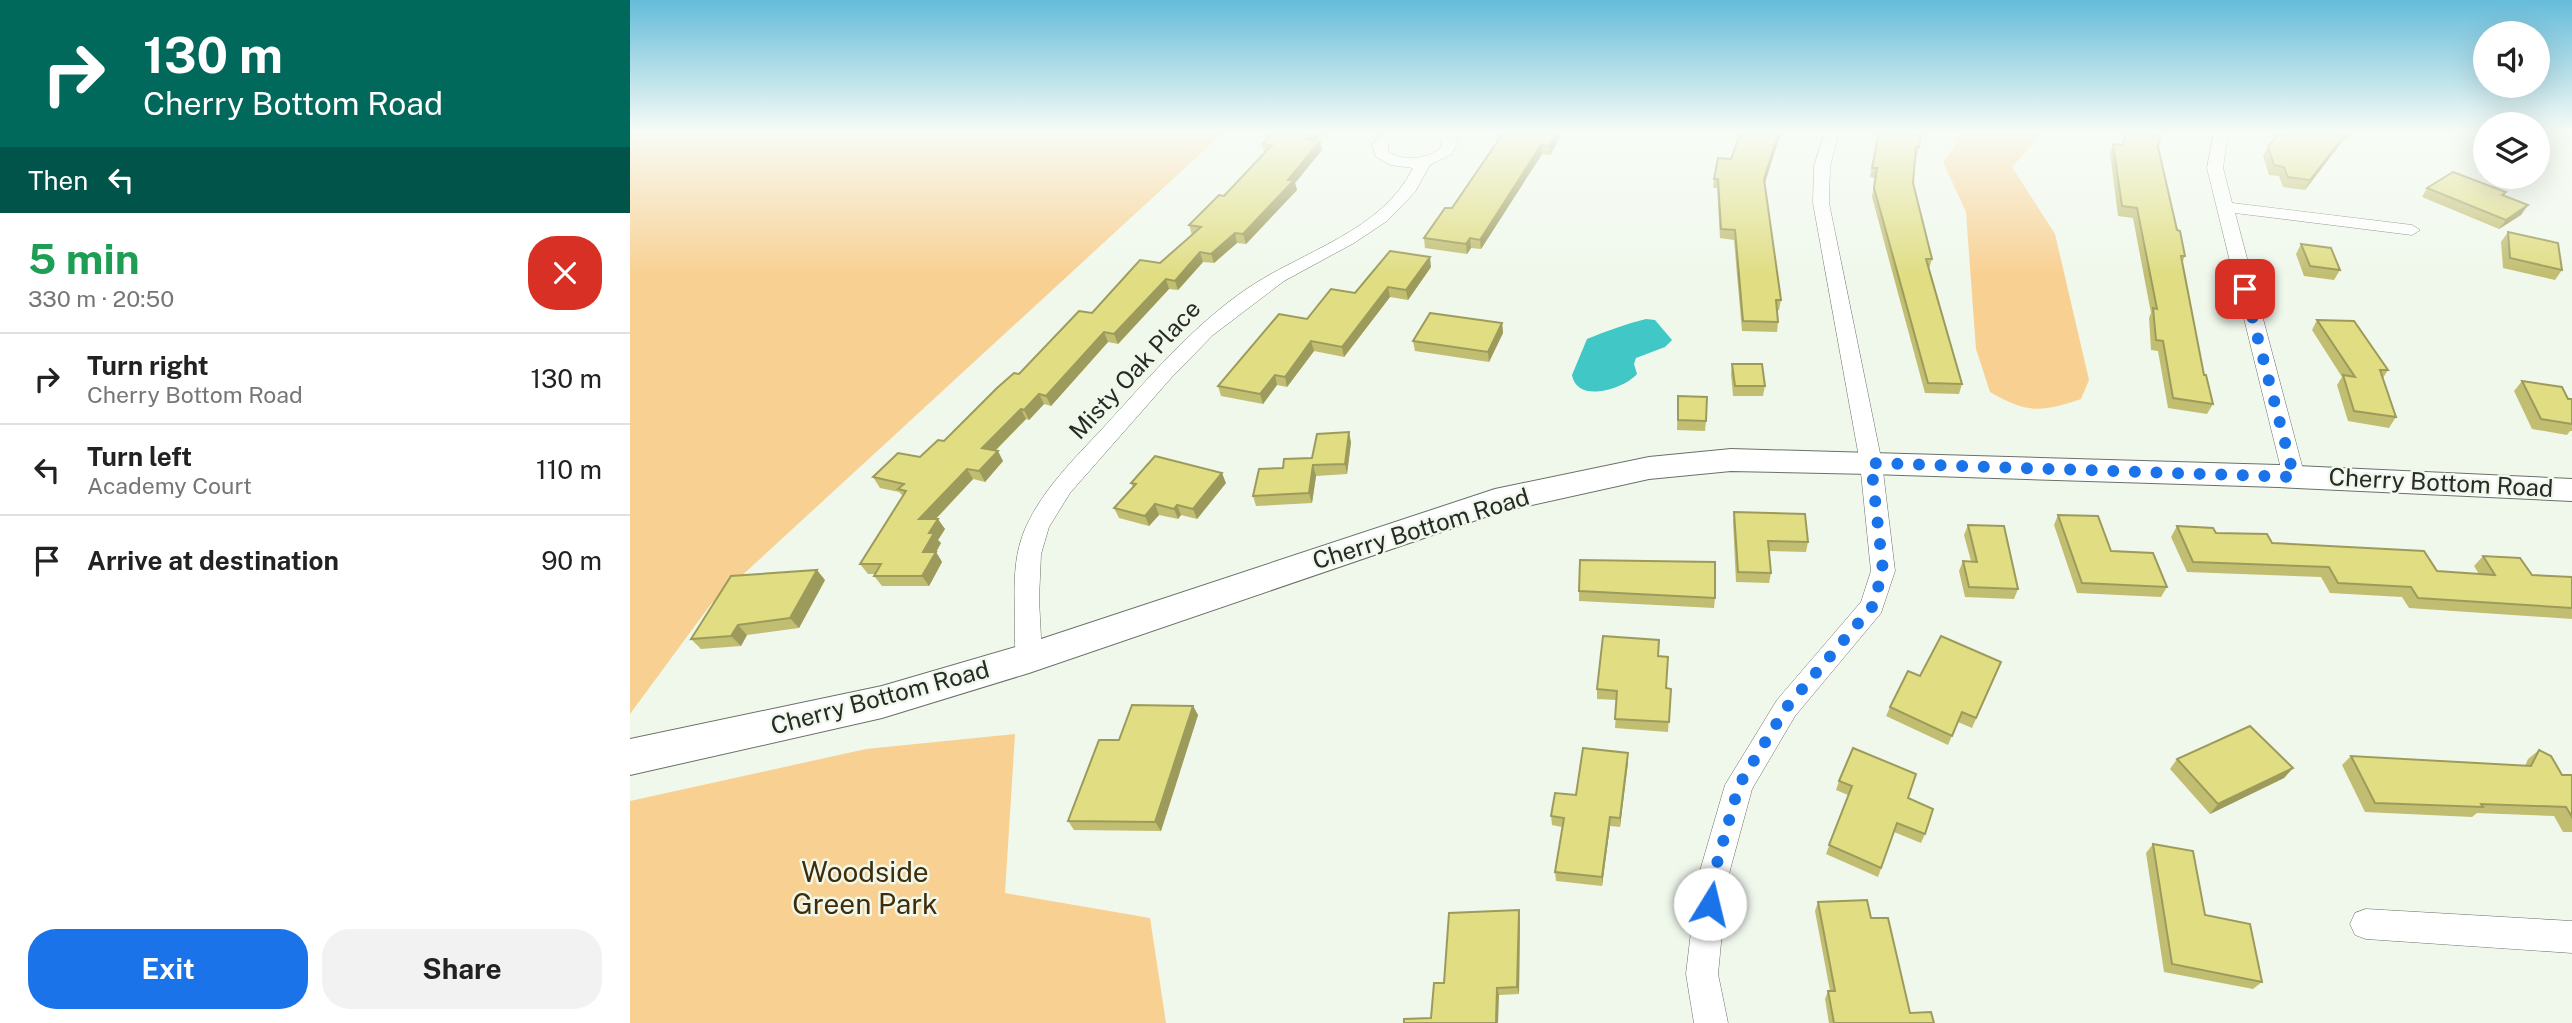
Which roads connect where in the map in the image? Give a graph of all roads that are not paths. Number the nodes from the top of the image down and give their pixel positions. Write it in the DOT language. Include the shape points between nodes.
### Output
graph roads {
  1 [pos="1414,180"];
  2 [pos="1822,180"];
  3 [pos="2218,180"];
  4 [pos="2225,207"];
  5 [pos="2412,230"];
  6 [pos="1871,463"];
  7 [pos="2294,477"];
  8 [pos="2572,490"];
  9 [pos="1029,658"];
  10 [pos="630,757"];
  11 [pos="2366,924"];
  12 [pos="2572,937"];
  13 [pos="1711,1023"];
  1 -- 9 [label="street, Misty Oak Place" via="1379,220 1246,297 1187,347 1045,510 1031,544"];
  2 -- 6 [label="street" via="1821,203"];
  3 -- 4 [label="street"];
  4 -- 5 [label="street"];
  4 -- 7 [label="street"];
  6 -- 7 [label="main road, Cherry Bottom Road"];
  6 -- 9 [label="main road, Cherry Bottom Road" via="1731,460 1649,468 1495,501"];
  6 -- 13 [label="street" via="1883,571 1872,607 1786,708 1739,785 1712,881 1702,974"];
  7 -- 8 [label="main road, Cherry Bottom Road"];
  9 -- 10 [label="main road, Cherry Bottom Road" via="882,702"];
  11 -- 12 [label="street"];
}
